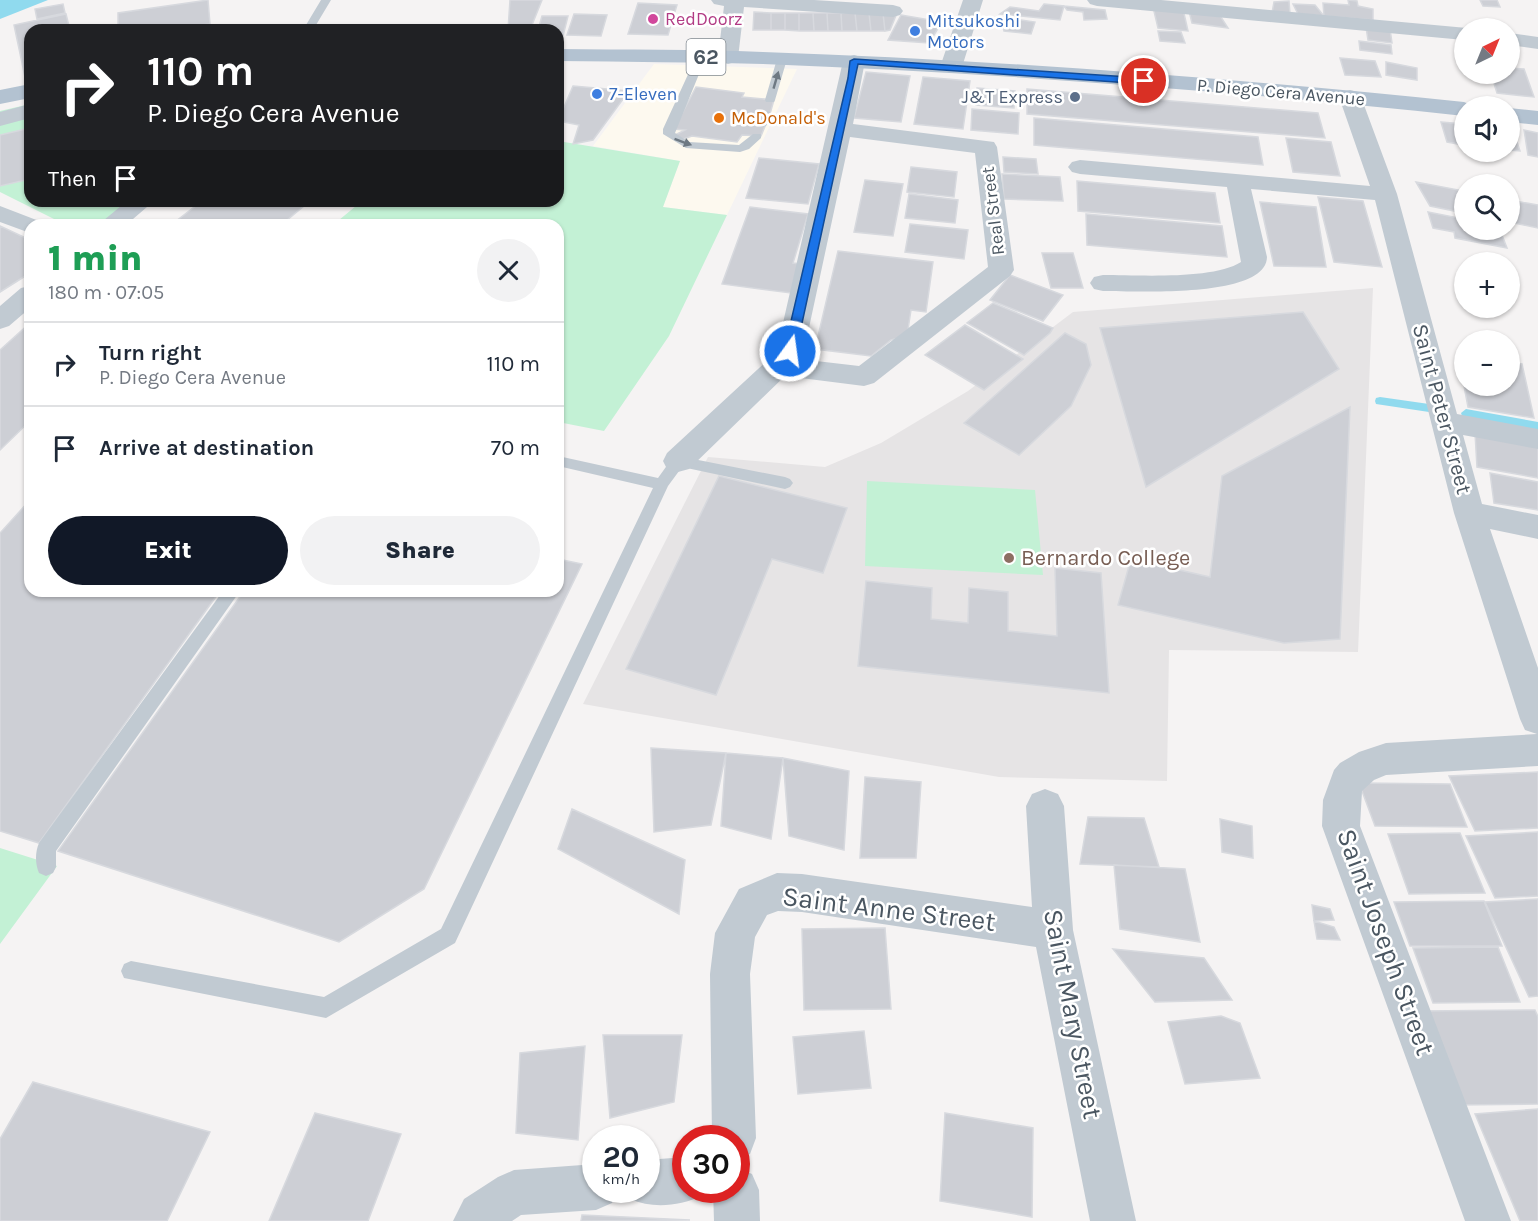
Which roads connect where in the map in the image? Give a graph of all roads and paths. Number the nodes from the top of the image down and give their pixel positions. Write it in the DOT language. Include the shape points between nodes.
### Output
graph roads {
  1 [pos="326,0"];
  2 [pos="972,0"];
  3 [pos="1097,0"];
  4 [pos="730,1"];
  5 [pos="893,10"];
  6 [pos="310,24"];
  7 [pos="1454,33"];
  8 [pos="1520,41"];
  9 [pos="1538,43"];
  10 [pos="564,55"];
  11 [pos="701,57"];
  12 [pos="728,57"];
  13 [pos="782,59"];
  14 [pos="854,61"];
  15 [pos="951,67"];
  16 [pos="24,92"];
  17 [pos="0,97"];
  18 [pos="1350,97"];
  19 [pos="770,100"];
  20 [pos="1454,108"];
  21 [pos="24,113"];
  22 [pos="1520,116"];
  23 [pos="1538,118"];
  24 [pos="0,119"];
  25 [pos="841,129"];
  26 [pos="758,136"];
  27 [pos="1080,167"];
  28 [pos="1237,181"];
  29 [pos="1385,194"];
  30 [pos="134,207"];
  31 [pos="0,213"];
  32 [pos="118,219"];
  33 [pos="24,223"];
  34 [pos="1103,283"];
  35 [pos="24,299"];
  36 [pos="0,320"];
  37 [pos="779,366"];
  38 [pos="1446,422"];
  39 [pos="1538,439"];
  40 [pos="678,461"];
  41 [pos="564,462"];
  42 [pos="785,483"];
  43 [pos="662,484"];
  44 [pos="1469,513"];
  45 [pos="1538,527"];
  46 [pos="228,597"];
  47 [pos="1538,719"];
  48 [pos="1538,750"];
  49 [pos="1045,806"];
  50 [pos="46,867"];
  51 [pos="1053,930"];
  52 [pos="131,970"];
  53 [pos="734,1125"];
  54 [pos="582,1188"];
  55 [pos="736,1203"];
  56 [pos="476,1221"];
  57 [pos="737,1221"];
  58 [pos="1113,1221"];
  59 [pos="1488,1221"];
  1 -- 6 [label="lane"];
  2 -- 15 [label="street"];
  3 -- 7 [label="street"];
  4 -- 5 [label="street"];
  4 -- 12 [label="street"];
  8 -- 9 [label="street"];
  10 -- 11 [label="main road, P. Diego Cera Avenue / 62"];
  11 -- 12 [label="main road, P. Diego Cera Avenue / 62"];
  11 -- 26 [label="lane, one-way" via="669,134 686,145 740,149"];
  12 -- 13 [label="main road, P. Diego Cera Avenue / 62"];
  13 -- 14 [label="main road, P. Diego Cera Avenue / 62"];
  19 -- 13 [label="lane, one-way"];
  14 -- 15 [label="main road, P. Diego Cera Avenue / 62"];
  14 -- 25 [label="street"];
  15 -- 18 [label="main road, P. Diego Cera Avenue / 62"];
  16 -- 17 [label="main road"];
  18 -- 20 [label="main road, P. Diego Cera Avenue / 62"];
  18 -- 29 [label="street, Saint Peter Street"];
  21 -- 24 [label="street"];
  22 -- 23 [label="main road"];
  25 -- 37 [label="street" via="790,351"];
  25 -- 37 [label="street, Real Street" via="986,147 1000,270 864,376"];
  27 -- 28 [label="street"];
  28 -- 29 [label="street"];
  28 -- 34 [label="street" via="1254,254 1252,267 1233,277 1213,280"];
  29 -- 38 [label="street, Saint Peter Street"];
  30 -- 32 [label="street"];
  31 -- 33 [label="street"];
  35 -- 36 [label="street"];
  37 -- 40 [label="street"];
  38 -- 39 [label="street"];
  38 -- 44 [label="street, Saint Peter Street"];
  40 -- 42 [label="lane"];
  40 -- 43 [label="lane"];
  41 -- 43 [label="lane"];
  43 -- 52 [label="lane" via="448,936 326,1008"];
  44 -- 45 [label="street"];
  44 -- 47 [label="street, Saint Peter Street"];
  46 -- 50 [label="lane" via="46,849"];
  48 -- 59 [label="street, Saint Joseph Street" via="1386,759 1365,765 1348,778 1340,800 1341,826"];
  49 -- 51 [label="street, Saint Mary Street"];
  51 -- 53 [label="street, Saint Anne Street" via="802,893 777,892 753,902 735,933 730,974"];
  51 -- 58 [label="street, Saint Mary Street"];
  54 -- 56 [label="street" via="514,1193"];
  55 -- 57 [label="street"];
}
